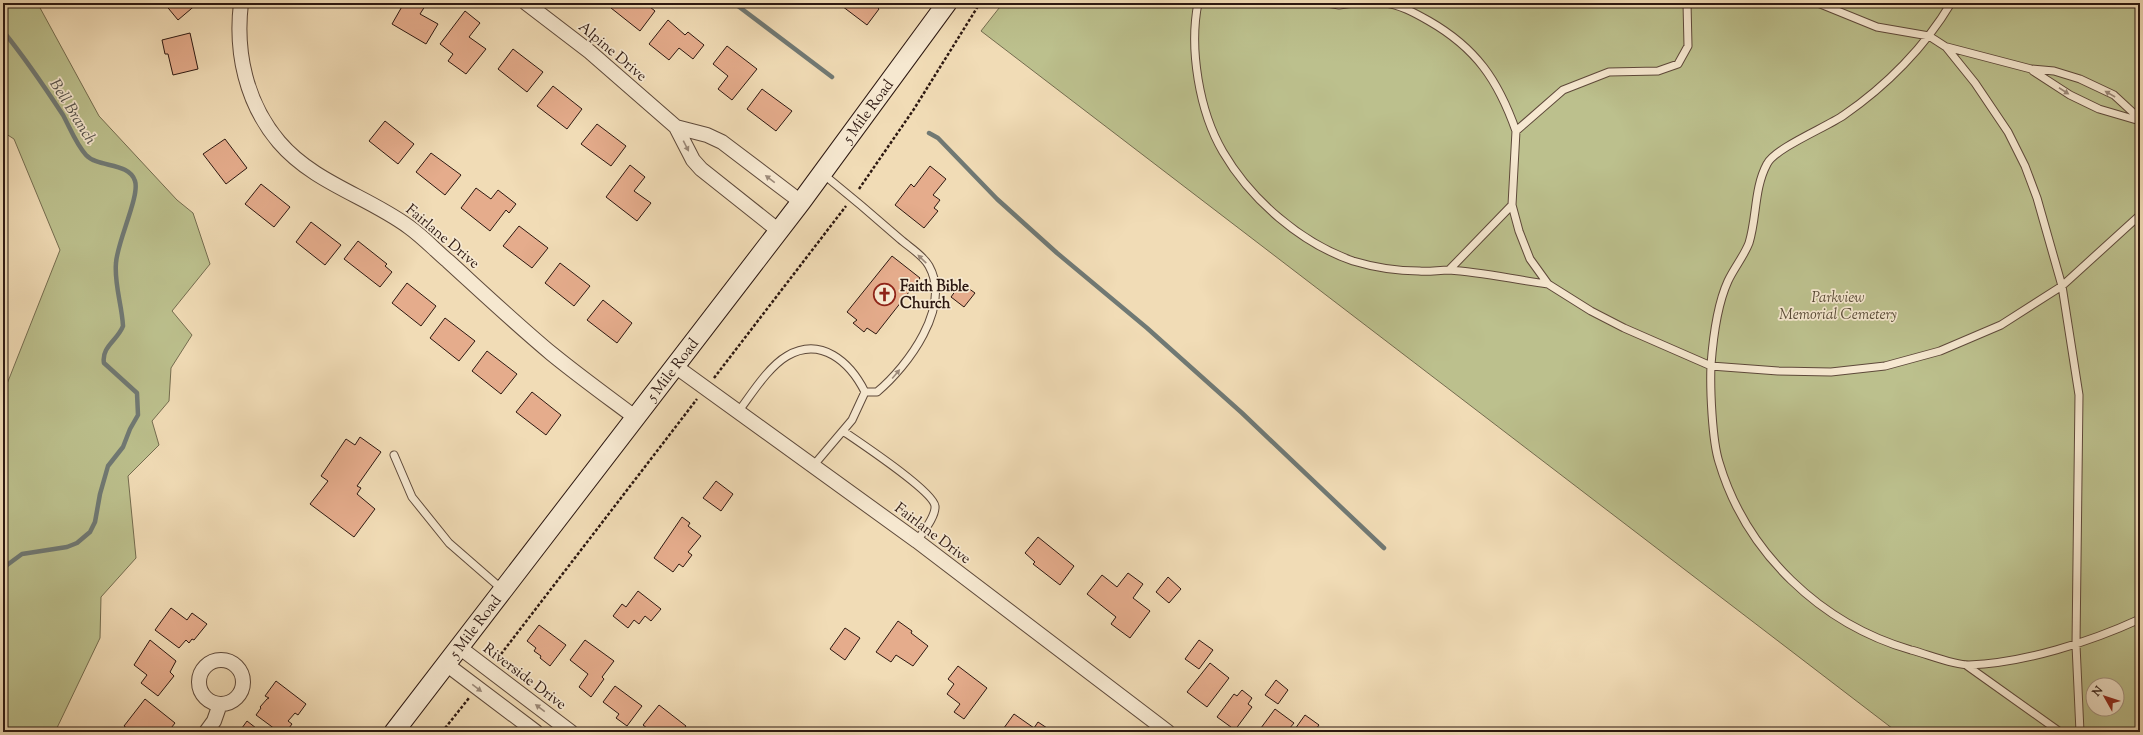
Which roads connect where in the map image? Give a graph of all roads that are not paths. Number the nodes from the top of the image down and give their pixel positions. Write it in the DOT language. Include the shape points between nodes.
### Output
graph roads {
  1 [pos="241,3"];
  2 [pos="526,3"];
  3 [pos="947,3"];
  4 [pos="1198,3"];
  5 [pos="1327,3"];
  6 [pos="1354,3"];
  7 [pos="1383,3"];
  8 [pos="1687,3"];
  9 [pos="1818,3"];
  10 [pos="1951,3"];
  11 [pos="1929,36"];
  12 [pos="1946,47"];
  13 [pos="2031,69"];
  14 [pos="2140,120"];
  15 [pos="676,127"];
  16 [pos="1516,130"];
  17 [pos="822,174"];
  18 [pos="801,202"];
  19 [pos="1512,204"];
  20 [pos="2140,215"];
  21 [pos="779,231"];
  22 [pos="1449,270"];
  23 [pos="1548,284"];
  24 [pos="2062,286"];
  25 [pos="675,366"];
  26 [pos="1711,366"];
  27 [pos="865,392"];
  28 [pos="738,412"];
  29 [pos="636,418"];
  30 [pos="843,431"];
  31 [pos="394,455"];
  32 [pos="813,466"];
  33 [pos="917,541"];
  34 [pos="504,590"];
  35 [pos="2140,619"];
  36 [pos="2076,645"];
  37 [pos="459,647"];
  38 [pos="446,664"];
  39 [pos="1966,665"];
  40 [pos="220,704"];
  41 [pos="206,732"];
  42 [pos="394,732"];
  43 [pos="536,732"];
  44 [pos="571,732"];
  45 [pos="1168,732"];
  46 [pos="2060,732"];
  47 [pos="2080,732"];
  1 -- 29 [label="street, Fairlane Drive" via="240,48 248,84 265,122 291,154 317,175 381,209 410,228 552,354"];
  2 -- 15 [label="street, Alpine Drive" via="590,52"];
  3 -- 17 [label="main road, 5 Mile Road"];
  4 -- 22 [label="lane" via="1194,24 1196,61 1204,107 1223,152 1250,188 1277,217 1313,242 1354,261 1418,271"];
  5 -- 6 [label="lane"];
  7 -- 16 [label="lane" via="1393,4 1418,15 1449,33 1472,52 1507,105"];
  8 -- 16 [label="lane" via="1688,46 1678,64 1658,71 1608,72 1563,90"];
  9 -- 11 [label="lane" via="1877,27"];
  10 -- 11 [label="lane"];
  11 -- 12 [label="lane"];
  11 -- 26 [label="lane" via="1874,92 1841,117 1768,161 1760,180 1756,215 1748,245 1727,282 1716,323"];
  12 -- 13 [label="lane"];
  12 -- 24 [label="lane" via="2008,132 2025,166 2038,198"];
  13 -- 14 [label="lane, one-way" via="2070,95 2099,109"];
  14 -- 13 [label="lane, one-way" via="2114,96 2080,79"];
  18 -- 15 [label="street, Alpine Drive, one-way" via="722,142 707,135"];
  15 -- 21 [label="street, Alpine Drive, one-way" via="693,160 701,169"];
  16 -- 19 [label="lane"];
  17 -- 18 [label="main road, 5 Mile Road"];
  27 -- 17 [label="lane, one-way" via="878,392 909,359 934,309 935,278 928,264 853,197"];
  18 -- 21 [label="main road, 5 Mile Road"];
  19 -- 22 [label="lane"];
  19 -- 23 [label="lane" via="1530,259"];
  20 -- 24 [label="lane"];
  21 -- 25 [label="main road, 5 Mile Road"];
  22 -- 23 [label="lane"];
  23 -- 26 [label="lane" via="1624,328"];
  24 -- 26 [label="lane" via="2001,324 1940,351 1885,366 1831,372"];
  24 -- 36 [label="lane" via="2079,395"];
  25 -- 28 [label="street, Fairlane Drive"];
  25 -- 29 [label="main road, 5 Mile Road"];
  26 -- 39 [label="lane" via="1718,460 1734,501 1756,539 1784,574 1824,608 1862,632 1901,647"];
  27 -- 28 [label="lane" via="858,378 837,358 825,350 811,348 787,356 757,386"];
  27 -- 30 [label="lane" via="852,420"];
  28 -- 32 [label="street, Fairlane Drive"];
  29 -- 34 [label="main road, 5 Mile Road"];
  30 -- 32 [label="lane"];
  30 -- 33 [label="lane" via="932,499 935,507"];
  31 -- 34 [label="lane" via="412,497 450,543"];
  32 -- 33 [label="street, Fairlane Drive"];
  33 -- 45 [label="street, Fairlane Drive"];
  34 -- 37 [label="main road, 5 Mile Road"];
  35 -- 36 [label="lane"];
  36 -- 39 [label="lane" via="2021,658"];
  36 -- 47 [label="lane"];
  37 -- 38 [label="main road, 5 Mile Road"];
  44 -- 37 [label="street, Riverside Drive, one-way"];
  38 -- 42 [label="main road, 5 Mile Road"];
  38 -- 43 [label="street, one-way"];
  39 -- 46 [label="lane"];
  40 -- 41 [label="street" via="214,721"];
}
